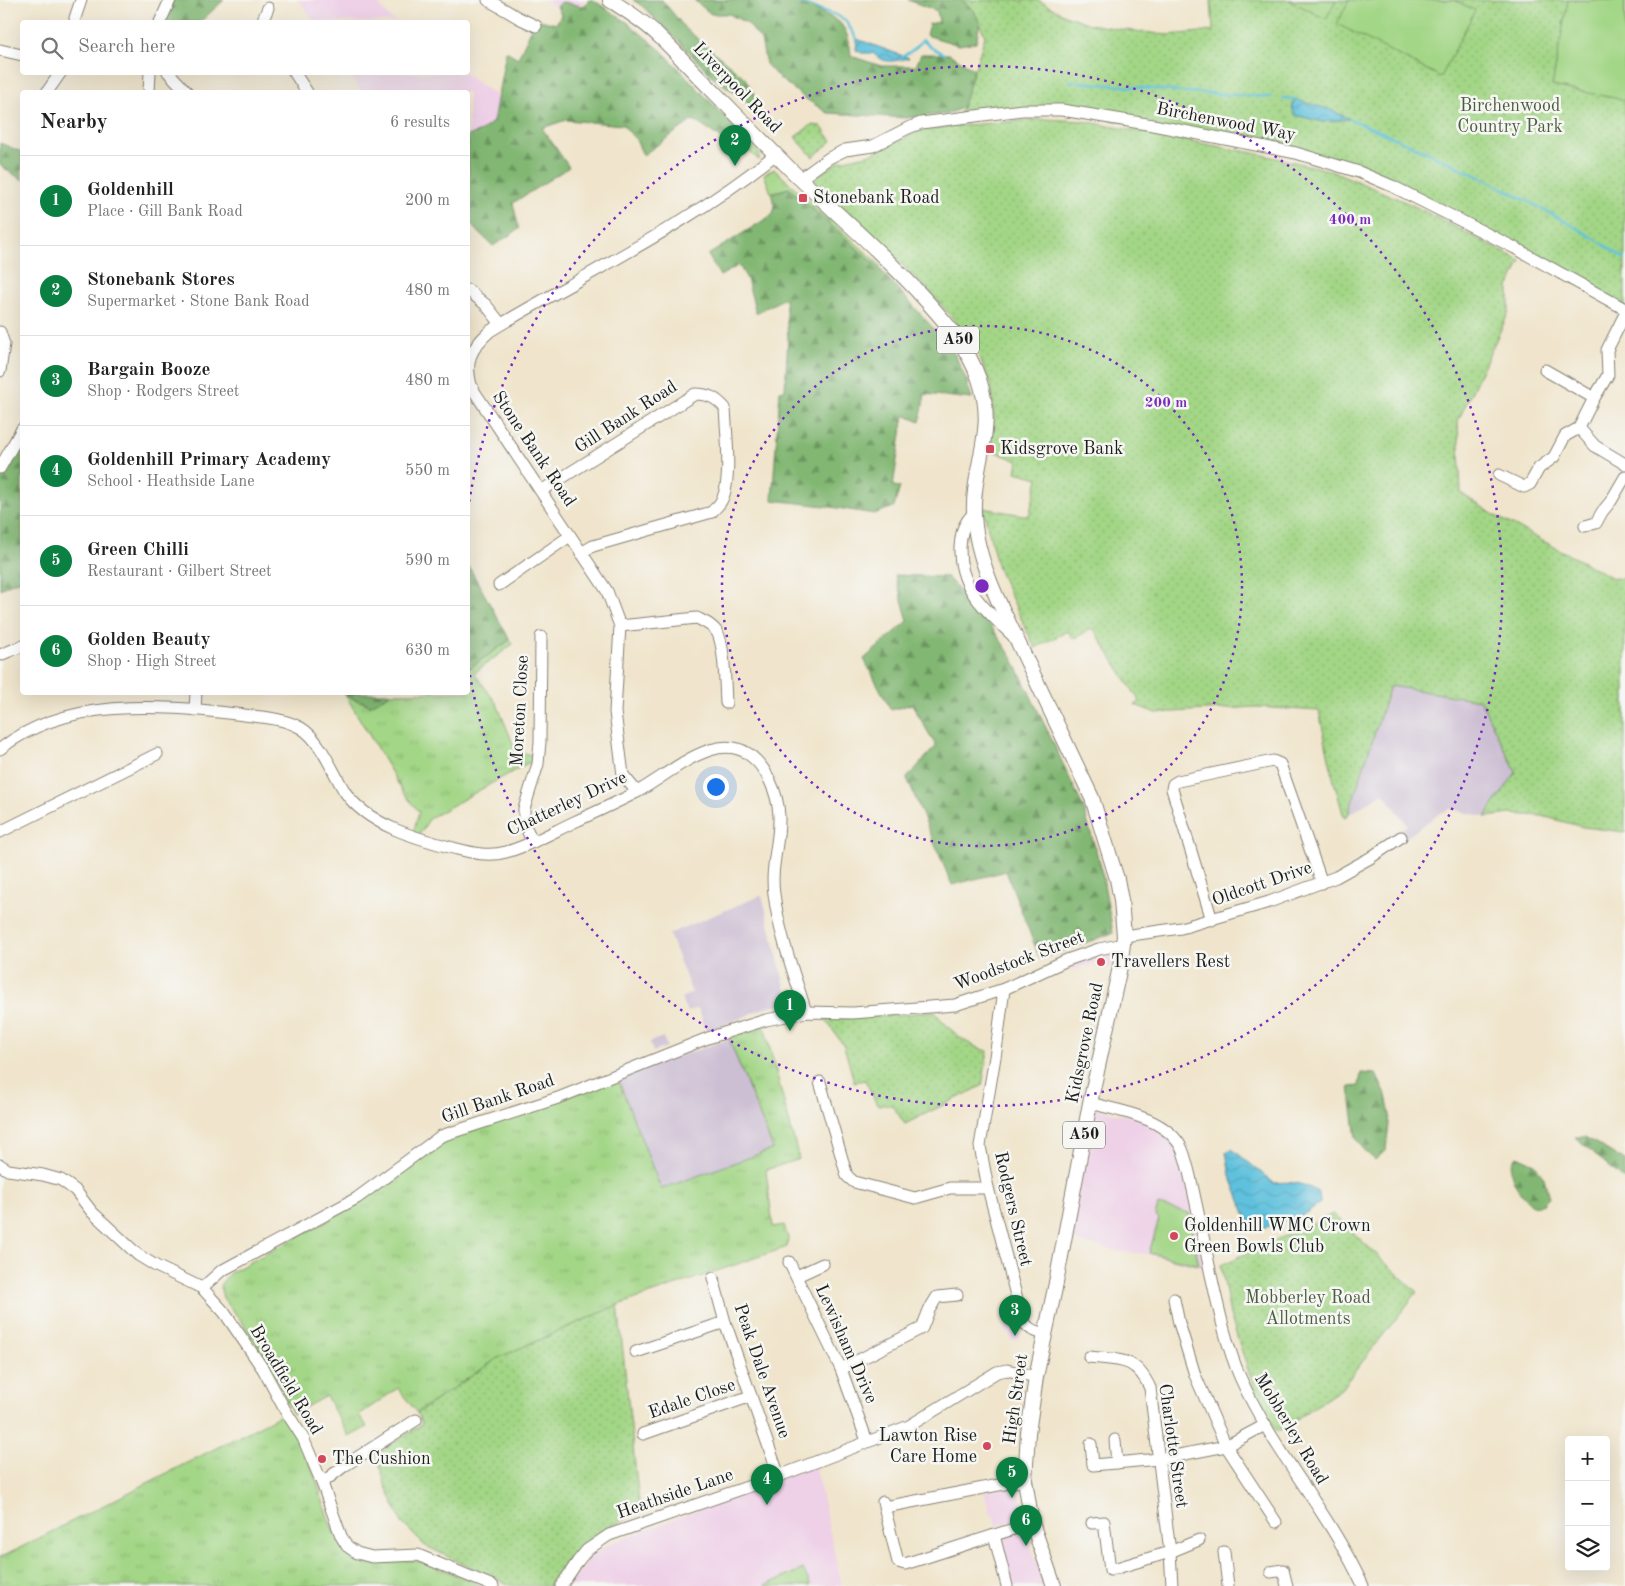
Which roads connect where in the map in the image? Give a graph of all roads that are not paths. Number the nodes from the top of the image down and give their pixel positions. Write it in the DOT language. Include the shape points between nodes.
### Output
graph roads {
  1 [pos="170,0"];
  2 [pos="488,0"];
  3 [pos="610,0"];
  4 [pos="76,3"];
  5 [pos="268,8"];
  6 [pos="75,18"];
  7 [pos="161,20"];
  8 [pos="263,20"];
  9 [pos="536,26"];
  10 [pos="0,50"];
  11 [pos="20,55"];
  12 [pos="59,75"];
  13 [pos="150,75"];
  14 [pos="171,75"];
  15 [pos="296,75"];
  16 [pos="48,90"];
  17 [pos="149,90"];
  18 [pos="185,90"];
  19 [pos="306,90"];
  20 [pos="776,154"];
  21 [pos="800,179"];
  22 [pos="470,292"];
  23 [pos="1625,309"];
  24 [pos="1625,314"];
  25 [pos="501,324"];
  26 [pos="0,332"];
  27 [pos="470,359"];
  28 [pos="1545,370"];
  29 [pos="0,371"];
  30 [pos="470,381"];
  31 [pos="1594,398"];
  32 [pos="1579,428"];
  33 [pos="20,432"];
  34 [pos="1625,464"];
  35 [pos="0,468"];
  36 [pos="1499,475"];
  37 [pos="1625,477"];
  38 [pos="542,491"];
  39 [pos="974,513"];
  40 [pos="1585,526"];
  41 [pos="570,536"];
  42 [pos="581,553"];
  43 [pos="499,585"];
  44 [pos="620,626"];
  45 [pos="541,637"];
  46 [pos="1017,640"];
  47 [pos="20,647"];
  48 [pos="0,655"];
  49 [pos="196,695"];
  50 [pos="726,703"];
  51 [pos="195,710"];
  52 [pos="0,749"];
  53 [pos="157,754"];
  54 [pos="637,792"];
  55 [pos="0,832"];
  56 [pos="1401,837"];
  57 [pos="533,842"];
  58 [pos="1322,883"];
  59 [pos="1212,920"];
  60 [pos="1124,940"];
  61 [pos="1004,989"];
  62 [pos="806,1012"];
  63 [pos="820,1082"];
  64 [pos="1090,1103"];
  65 [pos="0,1165"];
  66 [pos="988,1188"];
  67 [pos="789,1262"];
  68 [pos="823,1264"];
  69 [pos="797,1276"];
  70 [pos="713,1278"];
  71 [pos="202,1288"];
  72 [pos="957,1295"];
  73 [pos="1172,1308"];
  74 [pos="725,1322"];
  75 [pos="1044,1334"];
  76 [pos="636,1352"];
  77 [pos="1090,1357"];
  78 [pos="841,1369"];
  79 [pos="1036,1377"];
  80 [pos="751,1396"];
  81 [pos="416,1420"];
  82 [pos="1265,1425"];
  83 [pos="643,1434"];
  84 [pos="1115,1440"];
  85 [pos="867,1441"];
  86 [pos="1092,1444"];
  87 [pos="1226,1446"];
  88 [pos="1159,1459"];
  89 [pos="1117,1464"];
  90 [pos="779,1476"];
  91 [pos="1025,1480"];
  92 [pos="322,1482"];
  93 [pos="1270,1520"];
  94 [pos="1092,1523"];
  95 [pos="1032,1524"];
  96 [pos="994,1536"];
  97 [pos="1199,1540"];
  98 [pos="1170,1552"];
  99 [pos="1224,1552"];
  100 [pos="1271,1572"];
  101 [pos="492,1586"];
  102 [pos="561,1586"];
  103 [pos="1007,1586"];
  104 [pos="1054,1586"];
  105 [pos="1172,1586"];
  106 [pos="1228,1586"];
  107 [pos="1287,1586"];
  108 [pos="1363,1586"];
  1 -- 7 [label="street"];
  2 -- 9 [label="street"];
  3 -- 20 [label="main road, Liverpool Road / A50" via="658,35"];
  4 -- 6 [label="street"];
  5 -- 8 [label="street"];
  10 -- 11 [label="street"];
  12 -- 16 [label="street"];
  13 -- 17 [label="street"];
  14 -- 18 [label="street"];
  15 -- 19 [label="street"];
  20 -- 21 [label="main road, Liverpool Road / A50"];
  20 -- 25 [label="street, Stone Bank Road" via="701,209"];
  21 -- 23 [label="street, Birchenwood Way" via="845,150 873,146 920,123 1022,110 1062,110 1101,116 1296,153 1358,172 1511,246"];
  21 -- 39 [label="main road, Liverpool Road / A50" via="899,271 936,311 972,363 985,402 986,417"];
  22 -- 25 [label="street"];
  24 -- 31 [label="street" via="1607,350 1608,375"];
  25 -- 27 [label="street, Stone Bank Road" via="479,341"];
  26 -- 29 [label="street" via="4,344"];
  28 -- 31 [label="street"];
  30 -- 38 [label="street, Stone Bank Road"];
  31 -- 32 [label="street"];
  32 -- 34 [label="street" via="1596,446"];
  32 -- 36 [label="street" via="1565,436 1554,456 1539,468 1530,484 1524,487"];
  33 -- 35 [label="street"];
  37 -- 40 [label="street" via="1596,523"];
  38 -- 41 [label="street, Stone Bank Road"];
  38 -- 42 [label="street, Gill Bank Road" via="695,394 706,394 725,408 728,476 720,504 712,512 593,546"];
  39 -- 46 [label="main road, A50" via="988,577"];
  39 -- 46 [label="street" via="965,523 960,540 960,557 967,584 979,603"];
  41 -- 42 [label="street, Stone Bank Road"];
  41 -- 43 [label="street"];
  42 -- 44 [label="street, Stone Bank Road" via="607,591"];
  44 -- 50 [label="street" via="697,618 709,624 721,642"];
  44 -- 54 [label="street, Stone Bank Road" via="615,712 623,775"];
  45 -- 57 [label="street, Moreton Close" via="538,764 524,809 524,824"];
  46 -- 60 [label="main road, A50" via="1092,798 1117,879"];
  47 -- 48 [label="street"];
  49 -- 51 [label="street"];
  51 -- 52 [label="street, Chatterley Drive" via="155,707 74,714 46,722"];
  51 -- 57 [label="street, Chatterley Drive" via="270,718 290,722 304,730 333,769 346,794 365,812 390,828 481,855 504,853"];
  53 -- 55 [label="street"];
  54 -- 57 [label="street, Chatterley Drive"];
  54 -- 62 [label="street, Chatterley Drive" via="713,749 731,747 745,751 761,766 773,790 779,815 773,892"];
  56 -- 58 [label="street, Oldcott Drive" via="1370,858"];
  58 -- 59 [label="street, Oldcott Drive"];
  58 -- 59 [label="street" via="1280,764 1273,761 1178,781 1172,789"];
  59 -- 60 [label="street, Oldcott Drive"];
  60 -- 61 [label="street, Woodstock Street" via="1067,960"];
  60 -- 64 [label="main road, Kidsgrove Road / A50"];
  61 -- 62 [label="street, Woodstock Street" via="955,1005 853,1013"];
  61 -- 66 [label="street, Rodgers Street" via="980,1146"];
  62 -- 71 [label="street, Gill Bank Road" via="766,1020 708,1038 558,1098 442,1136 357,1198 221,1271"];
  63 -- 66 [label="street" via="847,1176 854,1182 915,1198 950,1188"];
  64 -- 75 [label="main road, Kidsgrove Road / A50"];
  64 -- 82 [label="street, Mobberley Road" via="1139,1115 1163,1129 1182,1149 1224,1336 1240,1377"];
  65 -- 71 [label="street" via="8,1170 61,1180 75,1190 92,1212 138,1255"];
  66 -- 75 [label="street, Rodgers Street" via="1022,1318 1031,1330"];
  67 -- 69 [label="street, Lewisham Drive"];
  68 -- 69 [label="street"];
  69 -- 78 [label="street, Lewisham Drive"];
  70 -- 74 [label="street, Peak Dale Avenue"];
  71 -- 92 [label="street, Broadfield Road" via="224,1312 263,1369 303,1438"];
  72 -- 78 [label="street" via="936,1294 922,1328"];
  73 -- 87 [label="street" via="1195,1375"];
  74 -- 76 [label="street"];
  74 -- 80 [label="street, Peak Dale Avenue"];
  75 -- 79 [label="main road, High Street / A50"];
  77 -- 88 [label="street, Charlotte Street" via="1123,1361 1136,1366 1144,1376 1150,1388"];
  78 -- 85 [label="street, Lewisham Drive"];
  79 -- 85 [label="street, Heathside Lane" via="1007,1370 997,1372 909,1426"];
  79 -- 91 [label="main road, High Street / A50"];
  80 -- 83 [label="street, Edale Close"];
  80 -- 90 [label="street, Peak Dale Avenue"];
  81 -- 92 [label="street"];
  82 -- 87 [label="street"];
  82 -- 108 [label="street, Mobberley Road" via="1327,1521"];
  84 -- 89 [label="street"];
  85 -- 90 [label="street, Heathside Lane"];
  86 -- 89 [label="street" via="1089,1465"];
  87 -- 88 [label="street"];
  87 -- 93 [label="street"];
  88 -- 89 [label="street"];
  88 -- 98 [label="street, Charlotte Street"];
  90 -- 102 [label="street, Heathside Lane" via="609,1535 587,1550"];
  91 -- 95 [label="main road, High Street / A50"];
  91 -- 96 [label="street" via="884,1504 898,1562 906,1564"];
  92 -- 101 [label="street, Broadfield Road" via="341,1536 357,1553 372,1557 418,1555"];
  94 -- 98 [label="street" via="1104,1522 1110,1570"];
  95 -- 96 [label="street"];
  95 -- 104 [label="main road, High Street / A50"];
  96 -- 103 [label="street"];
  97 -- 98 [label="street"];
  98 -- 105 [label="street, Charlotte Street"];
  99 -- 106 [label="street"];
  100 -- 107 [label="street" via="1283,1570"];
}
